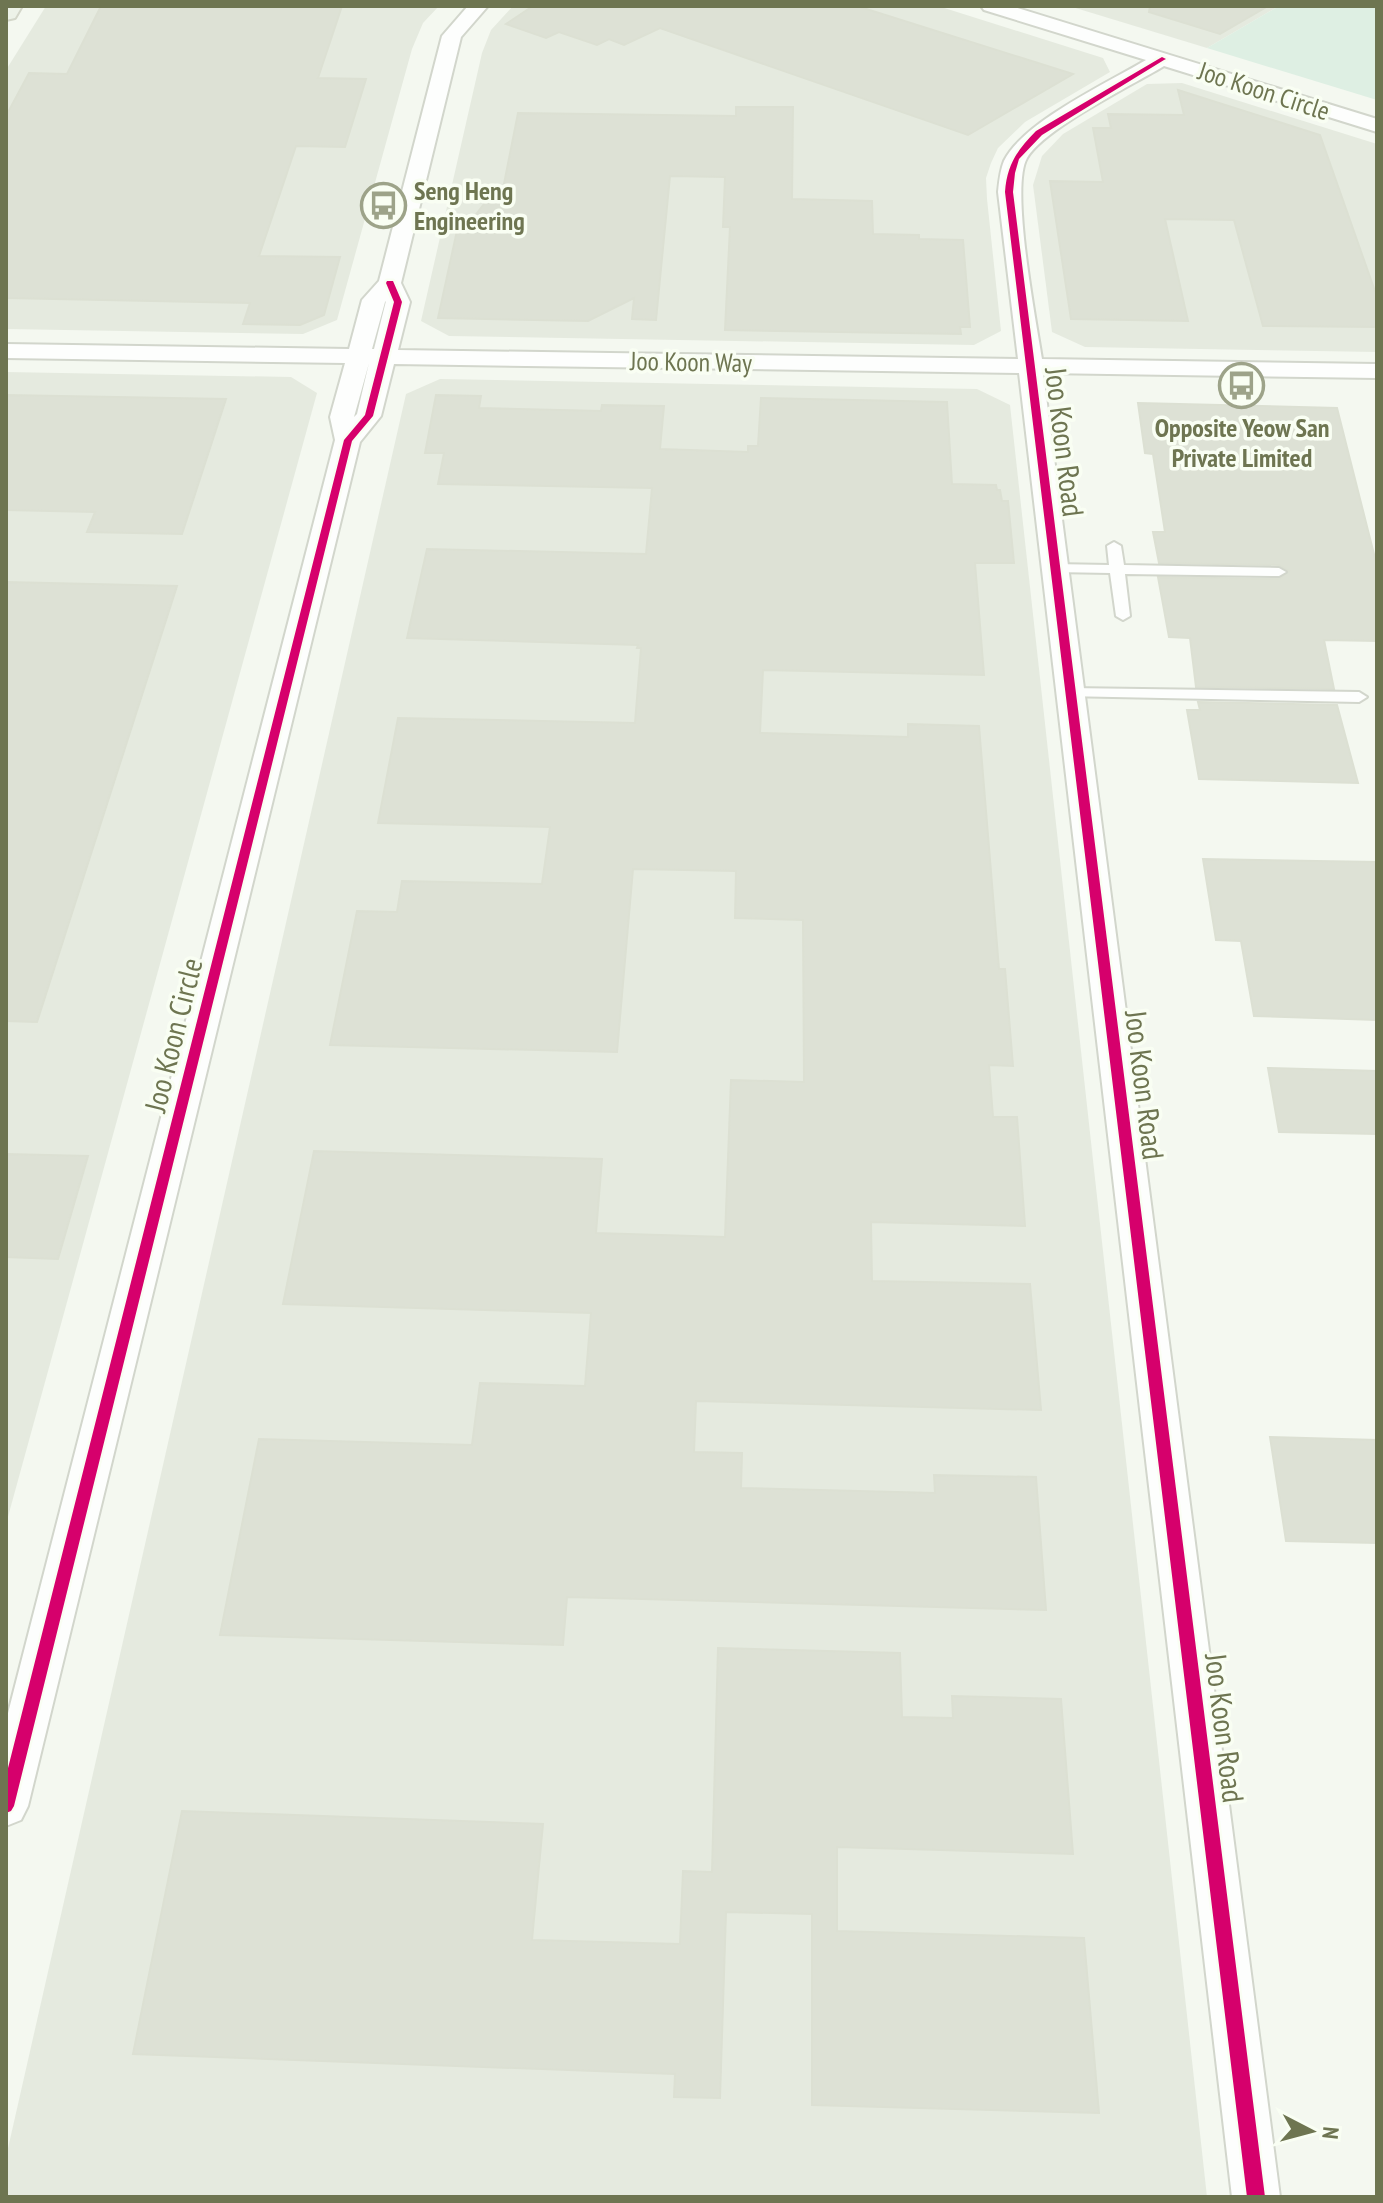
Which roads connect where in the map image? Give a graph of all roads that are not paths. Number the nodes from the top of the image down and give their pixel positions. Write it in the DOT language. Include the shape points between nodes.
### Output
graph roads {
  1 [pos="10,6"];
  2 [pos="478,6"];
  3 [pos="991,6"];
  4 [pos="6,13"];
  5 [pos="1162,59"];
  6 [pos="1377,128"];
  7 [pos="390,283"];
  8 [pos="6,351"];
  9 [pos="358,357"];
  10 [pos="384,357"];
  11 [pos="1028,366"];
  12 [pos="1377,371"];
  13 [pos="348,440"];
  14 [pos="1114,546"];
  15 [pos="1054,568"];
  16 [pos="1117,569"];
  17 [pos="1279,572"];
  18 [pos="1123,616"];
  19 [pos="1069,693"];
  20 [pos="1359,697"];
  21 [pos="6,1806"];
  22 [pos="1256,2197"];
  1 -- 4 [label="main road"];
  2 -- 7 [label="street, Joo Koon Circle" via="452,36"];
  3 -- 5 [label="street, Joo Koon Circle"];
  5 -- 6 [label="street, Joo Koon Circle"];
  5 -- 11 [label="street, Joo Koon Road" via="1039,133 1010,167"];
  7 -- 9 [label="street, Joo Koon Circle" via="374,300"];
  7 -- 10 [label="street, Joo Koon Circle" via="398,302"];
  8 -- 9 [label="street, Joo Koon Way"];
  9 -- 10 [label="street, Joo Koon Way"];
  9 -- 13 [label="street, Joo Koon Circle" via="342,417"];
  10 -- 11 [label="street, Joo Koon Way"];
  10 -- 13 [label="street, Joo Koon Circle" via="369,416"];
  11 -- 12 [label="street, Joo Koon Way"];
  11 -- 15 [label="street, Joo Koon Road"];
  13 -- 21 [label="street, Joo Koon Circle"];
  14 -- 16 [label="lane"];
  15 -- 16 [label="lane"];
  15 -- 19 [label="street, Joo Koon Road"];
  16 -- 17 [label="lane"];
  16 -- 18 [label="lane"];
  19 -- 20 [label="lane"];
  19 -- 22 [label="street, Joo Koon Road"];
}
